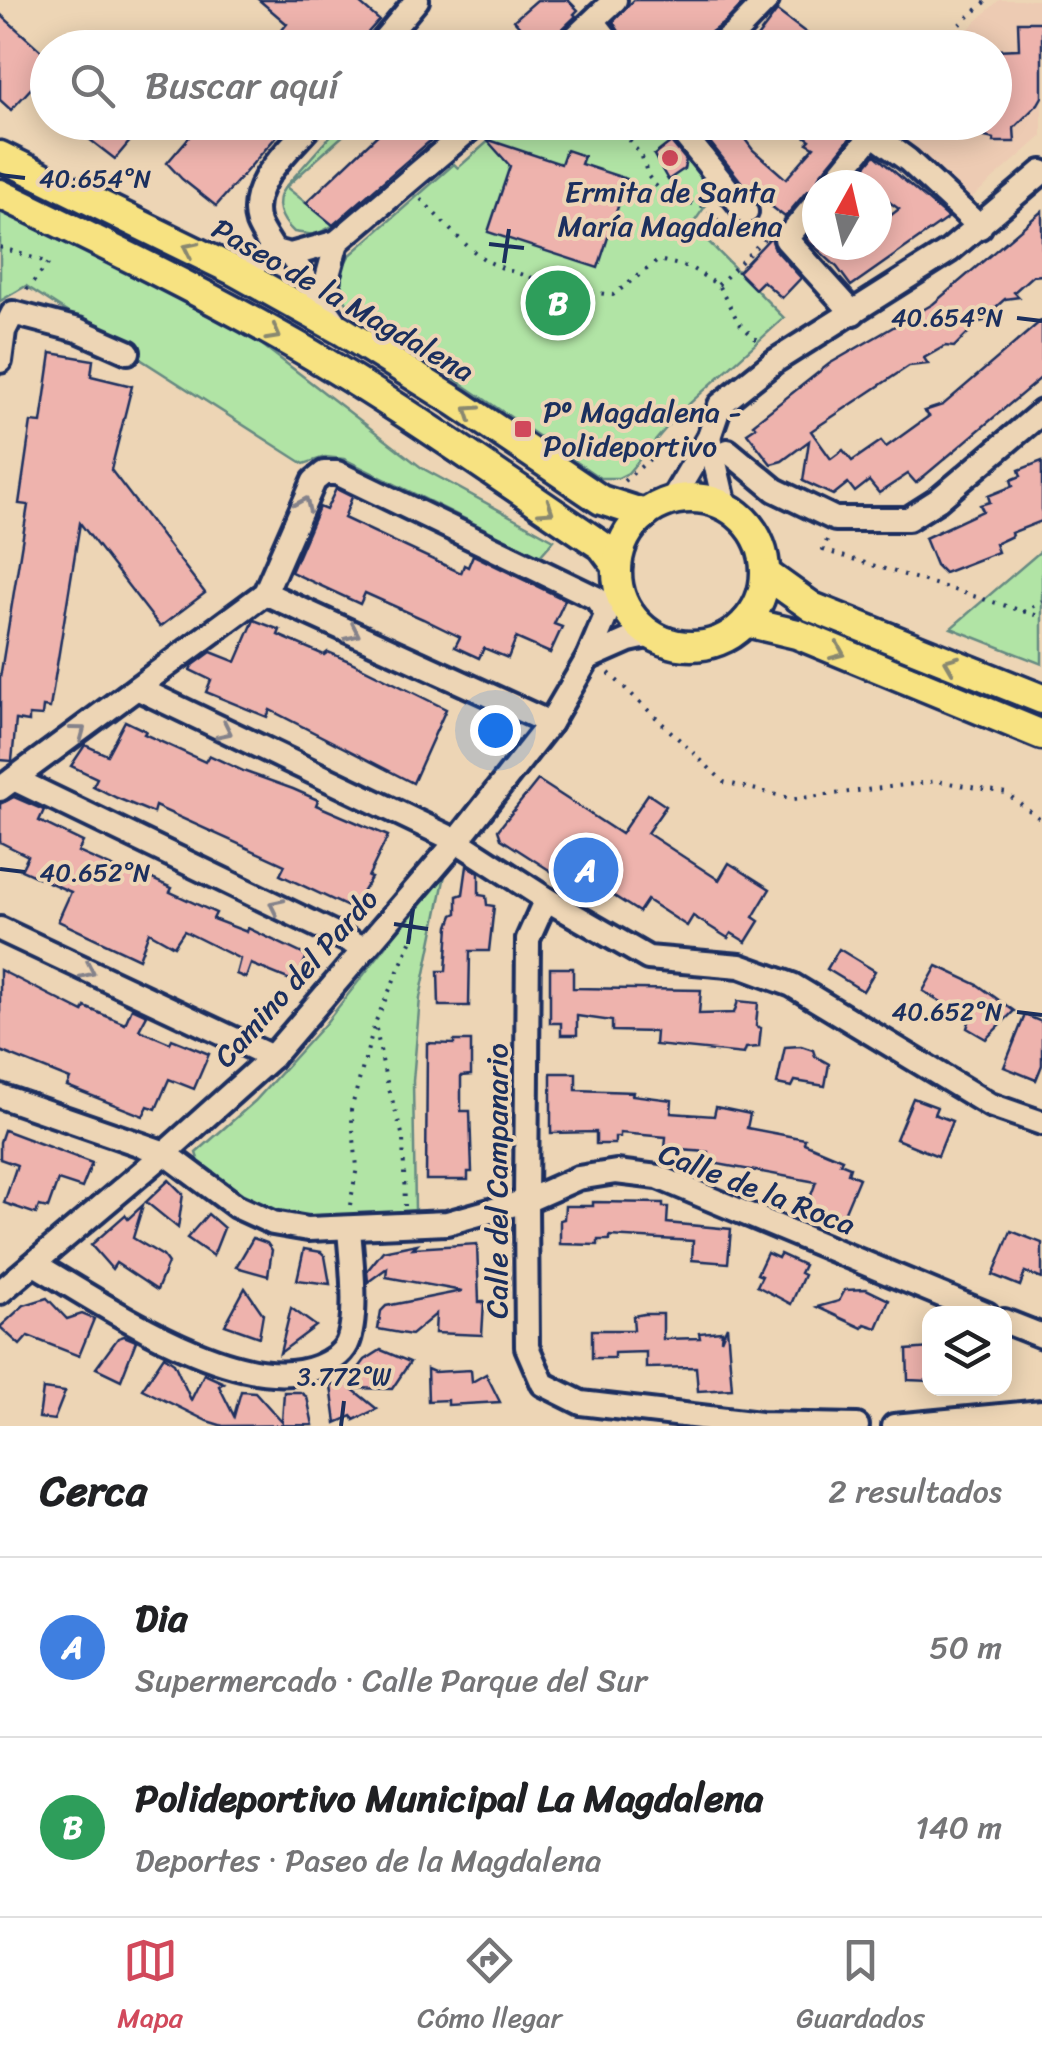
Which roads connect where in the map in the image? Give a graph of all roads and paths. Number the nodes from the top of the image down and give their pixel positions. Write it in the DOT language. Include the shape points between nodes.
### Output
graph roads {
  1 [pos="417,0"];
  2 [pos="615,0"];
  3 [pos="767,0"];
  4 [pos="988,0"];
  5 [pos="594,22"];
  6 [pos="391,30"];
  7 [pos="585,30"];
  8 [pos="600,30"];
  9 [pos="738,30"];
  10 [pos="953,30"];
  11 [pos="298,140"];
  12 [pos="458,140"];
  13 [pos="629,140"];
  14 [pos="687,140"];
  15 [pos="857,140"];
  16 [pos="880,140"];
  17 [pos="0,156"];
  18 [pos="840,170"];
  19 [pos="1042,172"];
  20 [pos="408,184"];
  21 [pos="0,194"];
  22 [pos="802,220"];
  23 [pos="746,223"];
  24 [pos="980,227"];
  25 [pos="786,239"];
  26 [pos="338,242"];
  27 [pos="0,246"];
  28 [pos="282,254"];
  29 [pos="240,274"];
  30 [pos="718,285"];
  31 [pos="13,313"];
  32 [pos="853,313"];
  33 [pos="333,319"];
  34 [pos="760,342"];
  35 [pos="128,352"];
  36 [pos="0,361"];
  37 [pos="1042,412"];
  38 [pos="708,437"];
  39 [pos="667,445"];
  40 [pos="728,451"];
  41 [pos="608,486"];
  42 [pos="672,500"];
  43 [pos="725,506"];
  44 [pos="644,514"];
  45 [pos="835,519"];
  46 [pos="766,574"];
  47 [pos="618,576"];
  48 [pos="264,593"];
  49 [pos="1042,601"];
  50 [pos="1023,612"];
  51 [pos="606,613"];
  52 [pos="1042,616"];
  53 [pos="746,622"];
  54 [pos="652,635"];
  55 [pos="588,658"];
  56 [pos="137,688"];
  57 [pos="1042,699"];
  58 [pos="550,723"];
  59 [pos="1042,735"];
  60 [pos="7,784"];
  61 [pos="1042,820"];
  62 [pos="457,841"];
  63 [pos="546,899"];
  64 [pos="422,916"];
  65 [pos="0,930"];
  66 [pos="364,948"];
  67 [pos="375,1024"];
  68 [pos="272,1057"];
  69 [pos="0,1096"];
  70 [pos="1042,1123"];
  71 [pos="166,1153"];
  72 [pos="526,1201"];
  73 [pos="406,1226"];
  74 [pos="349,1229"];
  75 [pos="36,1264"];
  76 [pos="0,1292"];
  77 [pos="968,1306"];
  78 [pos="1012,1324"];
  79 [pos="1042,1336"];
  80 [pos="1042,1412"];
  81 [pos="857,1426"];
  82 [pos="894,1426"];
  1 -- 6 [label="street"];
  2 -- 5 [label="street"];
  3 -- 9 [label="street"];
  4 -- 10 [label="path"];
  5 -- 7 [label="street"];
  5 -- 8 [label="street"];
  11 -- 28 [label="street" via="264,180 255,202 259,225"];
  12 -- 20 [label="street"];
  13 -- 23 [label="path" via="666,198 703,206 729,231"];
  14 -- 23 [label="street"];
  15 -- 18 [label="street"];
  16 -- 24 [label="street"];
  29 -- 17 [label="main road, Paseo de la Magdalena, one-way"];
  19 -- 24 [label="street"];
  20 -- 26 [label="street"];
  20 -- 30 [label="path" via="489,262 613,295 659,260 691,268"];
  21 -- 47 [label="main road, one-way" via="297,346 602,546"];
  22 -- 25 [label="street"];
  24 -- 32 [label="street"];
  25 -- 30 [label="path" via="778,233 765,238"];
  25 -- 32 [label="street"];
  26 -- 28 [label="street"];
  26 -- 33 [label="street" via="328,275"];
  27 -- 31 [label="path" via="49,264"];
  28 -- 29 [label="street"];
  28 -- 33 [label="street"];
  29 -- 33 [label="main road, Paseo de la Magdalena"];
  30 -- 34 [label="path" via="739,323"];
  31 -- 35 [label="street"];
  31 -- 36 [label="street"];
  32 -- 38 [label="street" via="720,406"];
  44 -- 33 [label="main road, Paseo de la Magdalena, one-way" via="601,500"];
  37 -- 45 [label="street" via="908,519"];
  38 -- 42 [label="street"];
  38 -- 43 [label="street"];
  39 -- 41 [label="path" via="624,481"];
  40 -- 45 [label="street" via="775,490"];
  42 -- 43 [label="main road"];
  42 -- 44 [label="main road"];
  43 -- 46 [label="main road" via="755,534"];
  44 -- 47 [label="main road" via="625,537"];
  45 -- 50 [label="path" via="822,550"];
  46 -- 53 [label="main road"];
  57 -- 46 [label="main road, one-way" via="812,607"];
  47 -- 51 [label="street, Camino del Pardo"];
  47 -- 54 [label="main road" via="625,606"];
  48 -- 51 [label="street, one-way" via="314,481 324,473 596,598"];
  48 -- 56 [label="street"];
  48 -- 58 [label="street, one-way"];
  49 -- 50 [label="path"];
  50 -- 52 [label="path"];
  51 -- 55 [label="street, Camino del Pardo"];
  53 -- 54 [label="main road" via="701,646"];
  53 -- 59 [label="main road, one-way" via="797,634"];
  54 -- 55 [label="street"];
  55 -- 58 [label="street, Camino del Pardo"];
  55 -- 61 [label="path" via="724,782 794,799 937,781 1006,792"];
  60 -- 56 [label="street, one-way"];
  56 -- 62 [label="street, one-way"];
  58 -- 62 [label="street, Camino del Pardo"];
  66 -- 60 [label="street, one-way"];
  62 -- 63 [label="street"];
  62 -- 66 [label="street, Camino del Pardo"];
  63 -- 70 [label="street" via="648,958 740,966 792,985 990,1105"];
  63 -- 72 [label="street, Calle del Campanario" via="528,940"];
  64 -- 67 [label="path"];
  65 -- 68 [label="street, one-way"];
  66 -- 68 [label="street, Camino del Pardo"];
  67 -- 73 [label="path" via="403,1137"];
  67 -- 74 [label="path" via="351,1110 357,1167"];
  68 -- 71 [label="street, Camino del Pardo"];
  69 -- 71 [label="street, Calle de la Roca"];
  71 -- 74 [label="street, Calle de la Roca" via="236,1206 273,1222"];
  71 -- 75 [label="street, Camino del Pardo"];
  72 -- 73 [label="street, Calle de la Roca" via="447,1223"];
  72 -- 77 [label="street, Calle de la Roca" via="578,1178 616,1172 658,1177"];
  72 -- 81 [label="street, Calle del Campanario" via="527,1347 543,1384 581,1403 760,1424"];
  73 -- 74 [label="street, Calle de la Roca"];
  74 -- 75 [label="street" via="352,1321 346,1344 332,1361 281,1374 218,1362 168,1340"];
  75 -- 76 [label="street, Camino del Pardo"];
  78 -- 79 [label="street"];
  80 -- 82 [label="street"];
}
